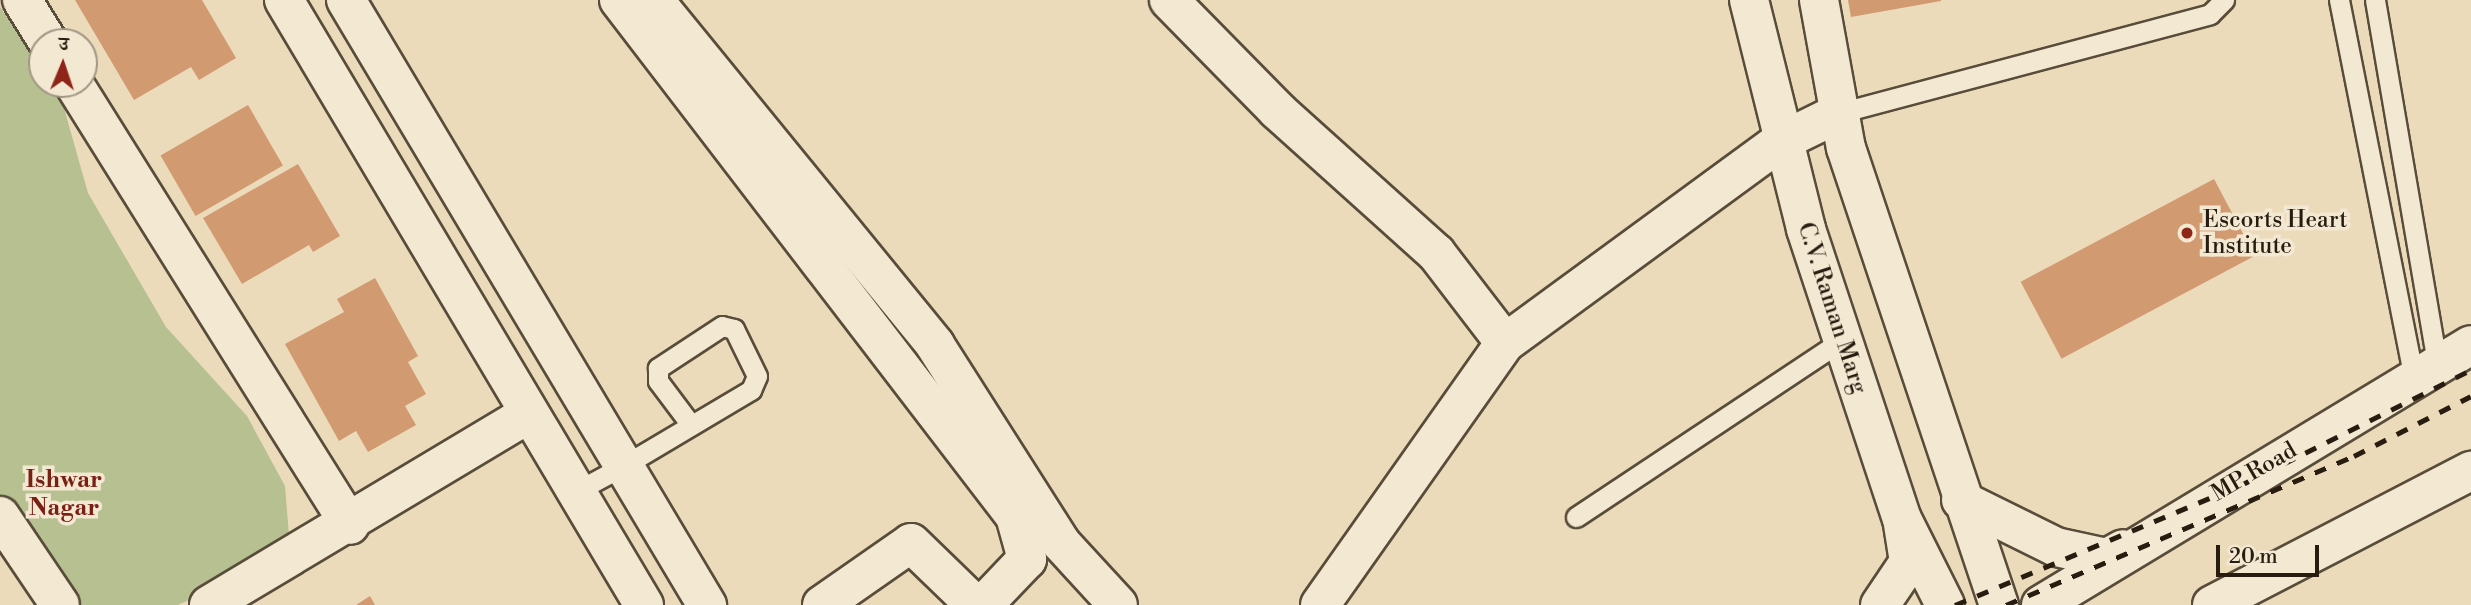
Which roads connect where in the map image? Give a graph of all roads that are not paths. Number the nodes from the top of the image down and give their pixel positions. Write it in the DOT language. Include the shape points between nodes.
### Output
graph roads {
  1 [pos="22,0"];
  2 [pos="284,0"];
  3 [pos="346,0"];
  4 [pos="619,0"];
  5 [pos="654,0"];
  6 [pos="1169,0"];
  7 [pos="1749,0"];
  8 [pos="1819,0"];
  9 [pos="2224,0"];
  10 [pos="2339,0"];
  11 [pos="2375,0"];
  12 [pos="39,28"];
  13 [pos="84,98"];
  14 [pos="1839,113"];
  15 [pos="1780,142"];
  16 [pos="1842,340"];
  17 [pos="1505,343"];
  18 [pos="2471,345"];
  19 [pos="2426,371"];
  20 [pos="527,415"];
  21 [pos="691,425"];
  22 [pos="624,466"];
  23 [pos="2471,471"];
  24 [pos="575,492"];
  25 [pos="1961,500"];
  26 [pos="2205,501"];
  27 [pos="0,516"];
  28 [pos="1576,517"];
  29 [pos="1902,519"];
  30 [pos="350,525"];
  31 [pos="60,605"];
  32 [pos="209,605"];
  33 [pos="644,605"];
  34 [pos="706,605"];
  35 [pos="822,605"];
  36 [pos="975,605"];
  37 [pos="983,605"];
  38 [pos="1118,605"];
  39 [pos="1320,605"];
  40 [pos="1880,605"];
  41 [pos="1945,605"];
  42 [pos="1999,605"];
  43 [pos="2041,605"];
  44 [pos="2212,605"];
  1 -- 12 [label="street"];
  2 -- 20 [label="street"];
  3 -- 22 [label="street"];
  4 -- 37 [label="street" via="1015,516 1027,559"];
  5 -- 38 [label="street" via="934,345 1061,543"];
  6 -- 17 [label="street" via="1277,110 1436,253"];
  7 -- 15 [label="street, C.V. Raman Marg"];
  8 -- 14 [label="street"];
  9 -- 14 [label="lane" via="2210,14"];
  10 -- 19 [label="lane"];
  11 -- 19 [label="lane"];
  13 -- 30 [label="street"];
  14 -- 15 [label="street"];
  14 -- 25 [label="street"];
  15 -- 16 [label="street, C.V. Raman Marg"];
  15 -- 17 [label="street"];
  16 -- 28 [label="lane"];
  16 -- 29 [label="street, C.V. Raman Marg"];
  17 -- 39 [label="street"];
  18 -- 19 [label="street, MP Road"];
  19 -- 26 [label="street, MP Road"];
  20 -- 24 [label="street"];
  20 -- 30 [label="street"];
  21 -- 21 [label="lane" via="751,390 757,376 734,329 722,326 658,368 658,381"];
  21 -- 22 [label="lane"];
  22 -- 24 [label="lane"];
  22 -- 34 [label="street"];
  23 -- 44 [label="street"];
  24 -- 33 [label="street"];
  25 -- 26 [label="street" via="2056,547 2108,558"];
  25 -- 42 [label="street"];
  26 -- 43 [label="street, MP Road"];
  27 -- 31 [label="street"];
  29 -- 40 [label="street" via="1909,562"];
  29 -- 41 [label="street, C.V. Raman Marg"];
  30 -- 32 [label="street"];
  35 -- 36 [label="street" via="911,543"];
}
